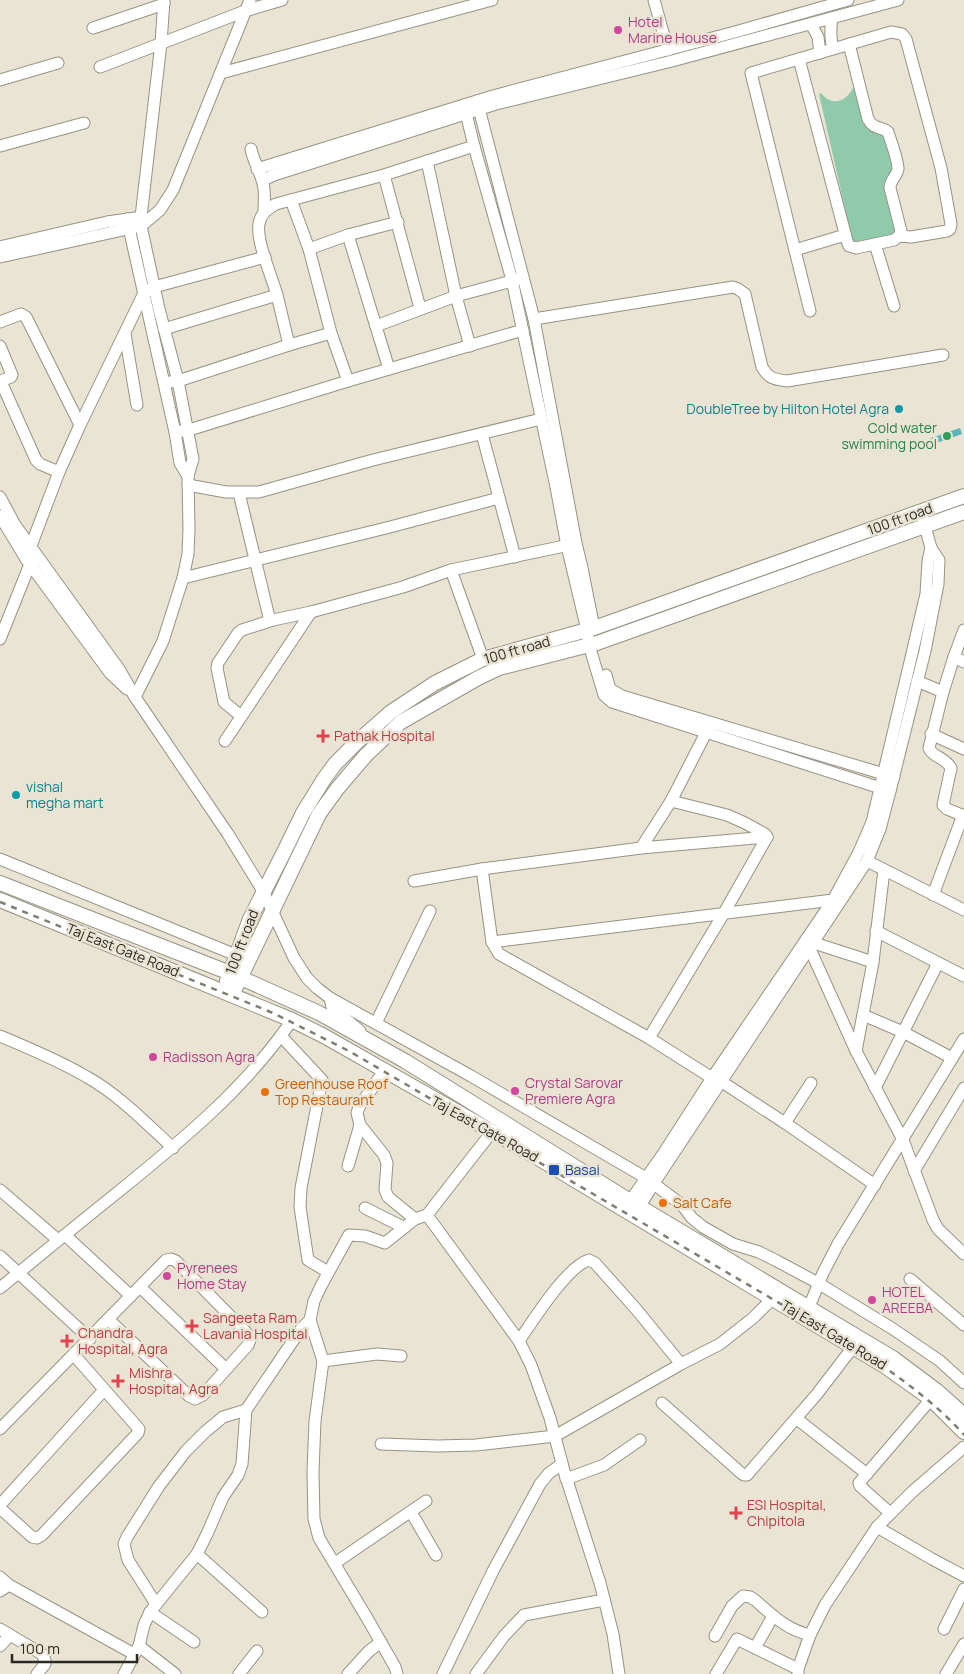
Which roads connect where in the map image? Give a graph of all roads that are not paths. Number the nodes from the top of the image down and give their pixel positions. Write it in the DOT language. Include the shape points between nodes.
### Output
graph roads {
  1 [pos="282,0"];
  2 [pos="492,0"];
  3 [pos="654,0"];
  4 [pos="848,0"];
  5 [pos="898,0"];
  6 [pos="164,2"];
  7 [pos="247,6"];
  8 [pos="832,18"];
  9 [pos="811,24"];
  10 [pos="93,28"];
  11 [pos="161,43"];
  12 [pos="849,44"];
  13 [pos="834,48"];
  14 [pos="668,50"];
  15 [pos="820,53"];
  16 [pos="799,59"];
  17 [pos="58,63"];
  18 [pos="100,67"];
  19 [pos="221,73"];
  20 [pos="0,80"];
  21 [pos="479,105"];
  22 [pos="466,109"];
  23 [pos="84,123"];
  24 [pos="0,146"];
  25 [pos="474,146"];
  26 [pos="251,149"];
  27 [pos="427,161"];
  28 [pos="257,169"];
  29 [pos="384,175"];
  30 [pos="263,180"];
  31 [pos="291,200"];
  32 [pos="264,213"];
  33 [pos="134,222"];
  34 [pos="398,222"];
  35 [pos="348,235"];
  36 [pos="845,235"];
  37 [pos="899,236"];
  38 [pos="875,244"];
  39 [pos="0,247"];
  40 [pos="309,249"];
  41 [pos="795,250"];
  42 [pos="0,257"];
  43 [pos="265,257"];
  44 [pos="524,277"];
  45 [pos="512,280"];
  46 [pos="149,290"];
  47 [pos="277,295"];
  48 [pos="456,296"];
  49 [pos="894,306"];
  50 [pos="420,308"];
  51 [pos="810,311"];
  52 [pos="534,319"];
  53 [pos="0,322"];
  54 [pos="376,326"];
  55 [pos="164,330"];
  56 [pos="523,330"];
  57 [pos="331,333"];
  58 [pos="125,334"];
  59 [pos="289,345"];
  60 [pos="0,346"];
  61 [pos="470,346"];
  62 [pos="943,355"];
  63 [pos="389,369"];
  64 [pos="178,380"];
  65 [pos="348,381"];
  66 [pos="164,382"];
  67 [pos="137,405"];
  68 [pos="541,419"];
  69 [pos="80,425"];
  70 [pos="189,430"];
  71 [pos="175,432"];
  72 [pos="482,434"];
  73 [pos="59,472"];
  74 [pos="188,481"];
  75 [pos="239,493"];
  76 [pos="964,496"];
  77 [pos="0,497"];
  78 [pos="499,498"];
  79 [pos="921,512"];
  80 [pos="964,512"];
  81 [pos="0,516"];
  82 [pos="926,526"];
  83 [pos="571,544"];
  84 [pos="931,548"];
  85 [pos="30,556"];
  86 [pos="515,557"];
  87 [pos="254,560"];
  88 [pos="451,570"];
  89 [pos="183,578"];
  90 [pos="311,612"];
  91 [pos="273,620"];
  92 [pos="591,629"];
  93 [pos="964,630"];
  94 [pos="0,639"];
  95 [pos="593,644"];
  96 [pos="483,659"];
  97 [pos="959,660"];
  98 [pos="918,681"];
  99 [pos="943,692"];
  100 [pos="135,697"];
  101 [pos="241,716"];
  102 [pos="708,728"];
  103 [pos="931,734"];
  104 [pos="225,741"];
  105 [pos="964,749"];
  106 [pos="889,775"];
  107 [pos="885,790"];
  108 [pos="672,801"];
  109 [pos="963,816"];
  110 [pos="767,837"];
  111 [pos="641,848"];
  112 [pos="0,859"];
  113 [pos="868,861"];
  114 [pos="482,870"];
  115 [pos="884,870"];
  116 [pos="414,881"];
  117 [pos="0,884"];
  118 [pos="263,891"];
  119 [pos="933,894"];
  120 [pos="0,900"];
  121 [pos="833,900"];
  122 [pos="964,910"];
  123 [pos="430,911"];
  124 [pos="724,913"];
  125 [pos="272,914"];
  126 [pos="876,931"];
  127 [pos="492,942"];
  128 [pos="812,946"];
  129 [pos="236,955"];
  130 [pos="873,962"];
  131 [pos="938,963"];
  132 [pos="236,975"];
  133 [pos="964,976"];
  134 [pos="228,993"];
  135 [pos="330,998"];
  136 [pos="863,1015"];
  137 [pos="292,1020"];
  138 [pos="376,1023"];
  139 [pos="903,1032"];
  140 [pos="0,1036"];
  141 [pos="281,1036"];
  142 [pos="649,1038"];
  143 [pos="964,1039"];
  144 [pos="856,1051"];
  145 [pos="952,1058"];
  146 [pos="406,1061"];
  147 [pos="384,1071"];
  148 [pos="716,1080"];
  149 [pos="811,1083"];
  150 [pos="875,1088"];
  151 [pos="964,1088"];
  152 [pos="785,1123"];
  153 [pos="360,1125"];
  154 [pos="491,1132"];
  155 [pos="903,1140"];
  156 [pos="173,1148"];
  157 [pos="348,1166"];
  158 [pos="914,1171"];
  159 [pos="650,1181"];
  160 [pos="875,1184"];
  161 [pos="0,1190"];
  162 [pos="365,1208"];
  163 [pos="632,1208"];
  164 [pos="427,1215"];
  165 [pos="415,1218"];
  166 [pos="403,1227"];
  167 [pos="61,1237"];
  168 [pos="964,1254"];
  169 [pos="0,1256"];
  170 [pos="328,1272"];
  171 [pos="19,1273"];
  172 [pos="910,1279"];
  173 [pos="818,1283"];
  174 [pos="140,1287"];
  175 [pos="0,1288"];
  176 [pos="131,1296"];
  177 [pos="773,1298"];
  178 [pos="809,1307"];
  179 [pos="108,1319"];
  180 [pos="310,1320"];
  181 [pos="964,1325"];
  182 [pos="90,1339"];
  183 [pos="519,1341"];
  184 [pos="853,1347"];
  185 [pos="74,1355"];
  186 [pos="401,1356"];
  187 [pos="323,1361"];
  188 [pos="681,1364"];
  189 [pos="226,1369"];
  190 [pos="964,1383"];
  191 [pos="104,1390"];
  192 [pos="931,1399"];
  193 [pos="662,1402"];
  194 [pos="246,1410"];
  195 [pos="796,1419"];
  196 [pos="963,1423"];
  197 [pos="0,1429"];
  198 [pos="555,1436"];
  199 [pos="640,1440"];
  200 [pos="381,1444"];
  201 [pos="964,1447"];
  202 [pos="562,1464"];
  203 [pos="867,1474"];
  204 [pos="566,1479"];
  205 [pos="426,1501"];
  206 [pos="0,1506"];
  207 [pos="411,1512"];
  208 [pos="890,1513"];
  209 [pos="877,1527"];
  210 [pos="197,1554"];
  211 [pos="436,1555"];
  212 [pos="334,1563"];
  213 [pos="964,1576"];
  214 [pos="3,1585"];
  215 [pos="964,1588"];
  216 [pos="604,1600"];
  217 [pos="153,1608"];
  218 [pos="262,1612"];
  219 [pos="773,1616"];
  220 [pos="944,1629"];
  221 [pos="5,1632"];
  222 [pos="810,1635"];
  223 [pos="715,1636"];
  224 [pos="194,1642"];
  225 [pos="381,1642"];
  226 [pos="964,1644"];
  227 [pos="0,1646"];
  228 [pos="755,1648"];
  229 [pos="136,1650"];
  230 [pos="257,1651"];
  231 [pos="798,1671"];
  232 [pos="37,1674"];
  233 [pos="124,1674"];
  234 [pos="175,1674"];
  235 [pos="239,1674"];
  236 [pos="348,1674"];
  237 [pos="397,1674"];
  238 [pos="443,1674"];
  239 [pos="476,1674"];
  240 [pos="619,1674"];
  241 [pos="716,1674"];
  242 [pos="946,1674"];
  1 -- 7 [label="street"];
  2 -- 19 [label="street"];
  3 -- 14 [label="street"];
  4 -- 14 [label="street"];
  5 -- 8 [label="street"];
  6 -- 10 [label="street"];
  6 -- 11 [label="street"];
  7 -- 11 [label="street"];
  7 -- 19 [label="street"];
  8 -- 9 [label="street"];
  8 -- 13 [label="street" via="830,33"];
  9 -- 15 [label="street" via="818,37"];
  9 -- 21 [label="street"];
  11 -- 18 [label="street"];
  11 -- 33 [label="street"];
  12 -- 13 [label="street"];
  12 -- 37 [label="street" via="868,119 872,126 888,132 898,169 890,188 901,231"];
  12 -- 37 [label="street" via="891,32 902,34 906,39 941,168 951,217 950,229 912,237"];
  13 -- 15 [label="street"];
  14 -- 21 [label="street"];
  15 -- 16 [label="street"];
  16 -- 36 [label="street"];
  16 -- 41 [label="street" via="751,73"];
  17 -- 20 [label="street"];
  19 -- 33 [label="street" via="167,201 160,210"];
  21 -- 22 [label="street"];
  21 -- 44 [label="street"];
  22 -- 25 [label="street"];
  22 -- 28 [label="street"];
  22 -- 30 [label="street"];
  23 -- 24 [label="street"];
  25 -- 27 [label="street"];
  25 -- 45 [label="street"];
  26 -- 28 [label="street"];
  27 -- 29 [label="street"];
  27 -- 48 [label="street"];
  28 -- 30 [label="street"];
  29 -- 31 [label="street"];
  29 -- 34 [label="street"];
  30 -- 32 [label="street"];
  31 -- 32 [label="street" via="273,205"];
  31 -- 40 [label="street"];
  32 -- 43 [label="street" via="259,230"];
  33 -- 39 [label="street" via="107,222"];
  33 -- 42 [label="street"];
  33 -- 46 [label="street"];
  34 -- 35 [label="street"];
  34 -- 50 [label="street"];
  35 -- 40 [label="street"];
  35 -- 54 [label="street"];
  36 -- 38 [label="street" via="853,248"];
  36 -- 41 [label="street"];
  37 -- 38 [label="street"];
  38 -- 49 [label="street"];
  40 -- 57 [label="street"];
  41 -- 51 [label="street"];
  43 -- 46 [label="street"];
  43 -- 47 [label="street"];
  44 -- 45 [label="street"];
  44 -- 52 [label="street"];
  45 -- 48 [label="street"];
  45 -- 56 [label="street"];
  46 -- 55 [label="street"];
  46 -- 58 [label="street"];
  46 -- 66 [label="street"];
  47 -- 55 [label="street"];
  47 -- 59 [label="street"];
  48 -- 50 [label="street"];
  48 -- 61 [label="street"];
  50 -- 54 [label="street"];
  52 -- 62 [label="street" via="733,287 745,294 762,367 772,378 787,381"];
  52 -- 83 [label="street"];
  53 -- 69 [label="street" via="21,314 26,317"];
  54 -- 63 [label="street"];
  55 -- 64 [label="street"];
  56 -- 61 [label="street"];
  56 -- 68 [label="street"];
  57 -- 59 [label="street"];
  57 -- 65 [label="street"];
  58 -- 67 [label="street"];
  58 -- 69 [label="street"];
  59 -- 64 [label="street"];
  60 -- 73 [label="street" via="12,375 2,384 36,460"];
  61 -- 63 [label="street"];
  63 -- 65 [label="street"];
  64 -- 66 [label="street"];
  64 -- 70 [label="street"];
  65 -- 70 [label="street"];
  66 -- 71 [label="street"];
  68 -- 72 [label="street"];
  68 -- 83 [label="street"];
  69 -- 73 [label="street"];
  70 -- 71 [label="street"];
  70 -- 74 [label="street" via="193,460"];
  71 -- 74 [label="street" via="180,463"];
  72 -- 75 [label="street" via="259,492"];
  72 -- 78 [label="street"];
  73 -- 85 [label="street"];
  74 -- 75 [label="street"];
  74 -- 89 [label="street" via="188,554"];
  75 -- 87 [label="street"];
  76 -- 79 [label="main road, 100 ft road"];
  77 -- 85 [label="street"];
  78 -- 86 [label="street"];
  78 -- 87 [label="street"];
  79 -- 82 [label="street"];
  79 -- 92 [label="main road, 100 ft road"];
  80 -- 82 [label="main road, 100 ft road"];
  81 -- 85 [label="street"];
  82 -- 84 [label="street"];
  82 -- 95 [label="main road, 100 ft road"];
  83 -- 86 [label="street"];
  83 -- 92 [label="street"];
  84 -- 98 [label="street" via="939,560 939,575"];
  84 -- 106 [label="street" via="926,594"];
  85 -- 94 [label="street"];
  85 -- 100 [label="street" via="110,673"];
  86 -- 88 [label="street"];
  87 -- 89 [label="street"];
  87 -- 91 [label="street" via="269,617"];
  88 -- 90 [label="street"];
  88 -- 96 [label="street"];
  89 -- 100 [label="street" via="163,641"];
  90 -- 91 [label="street"];
  90 -- 101 [label="street"];
  91 -- 101 [label="street" via="238,633 218,663 224,702"];
  92 -- 95 [label="street"];
  92 -- 96 [label="main road, 100 ft road"];
  93 -- 97 [label="street"];
  95 -- 102 [label="street" via="614,692"];
  95 -- 125 [label="main road, 100 ft road" via="499,668 401,722 366,755 319,814"];
  96 -- 118 [label="main road, 100 ft road" via="436,682 391,712 335,764 303,813"];
  97 -- 99 [label="street"];
  98 -- 99 [label="street"];
  98 -- 106 [label="street"];
  99 -- 103 [label="street"];
  100 -- 118 [label="street" via="193,780"];
  101 -- 104 [label="street"];
  102 -- 106 [label="street"];
  102 -- 107 [label="street"];
  102 -- 108 [label="street"];
  103 -- 105 [label="street"];
  103 -- 109 [label="street" via="930,751 951,768 943,805"];
  106 -- 107 [label="street"];
  107 -- 113 [label="street" via="880,829"];
  107 -- 121 [label="street" via="859,852"];
  108 -- 110 [label="street" via="727,815"];
  108 -- 111 [label="street"];
  109 -- 119 [label="street"];
  110 -- 111 [label="street"];
  110 -- 124 [label="street"];
  111 -- 114 [label="street"];
  112 -- 129 [label="street"];
  113 -- 115 [label="street"];
  113 -- 128 [label="street"];
  114 -- 116 [label="street"];
  114 -- 127 [label="street"];
  115 -- 119 [label="street"];
  115 -- 126 [label="street"];
  117 -- 132 [label="main road"];
  118 -- 125 [label="street"];
  118 -- 129 [label="main road, 100 ft road"];
  119 -- 122 [label="street"];
  120 -- 134 [label="main road, Taj East Gate Road"];
  121 -- 124 [label="street"];
  121 -- 148 [label="street"];
  123 -- 138 [label="street"];
  124 -- 127 [label="street"];
  124 -- 142 [label="street"];
  125 -- 132 [label="main road, 100 ft road"];
  125 -- 135 [label="street" via="307,978"];
  126 -- 130 [label="street"];
  126 -- 131 [label="street"];
  127 -- 142 [label="street" via="499,954"];
  128 -- 130 [label="street"];
  128 -- 144 [label="street"];
  128 -- 148 [label="street"];
  129 -- 132 [label="main road, 100 ft road"];
  130 -- 136 [label="street"];
  131 -- 133 [label="street"];
  131 -- 139 [label="street"];
  132 -- 134 [label="main road, 100 ft road"];
  132 -- 146 [label="main road" via="319,1013"];
  134 -- 137 [label="main road, Taj East Gate Road"];
  135 -- 138 [label="street"];
  135 -- 146 [label="street" via="332,1006 350,1023"];
  136 -- 139 [label="street"];
  136 -- 144 [label="street"];
  137 -- 141 [label="street"];
  137 -- 147 [label="main road, Taj East Gate Road"];
  138 -- 159 [label="street"];
  139 -- 145 [label="street"];
  139 -- 150 [label="street"];
  140 -- 156 [label="street" via="88,1077"];
  141 -- 156 [label="street" via="247,1077"];
  141 -- 170 [label="street" via="322,1080 300,1207 308,1260"];
  142 -- 148 [label="street"];
  143 -- 145 [label="street"];
  144 -- 150 [label="street"];
  145 -- 155 [label="street"];
  146 -- 163 [label="main road"];
  147 -- 153 [label="street" via="358,1106"];
  147 -- 154 [label="main road, Taj East Gate Road"];
  148 -- 152 [label="street"];
  148 -- 159 [label="street"];
  149 -- 152 [label="street"];
  150 -- 155 [label="street"];
  151 -- 158 [label="street"];
  152 -- 160 [label="street"];
  153 -- 157 [label="street"];
  153 -- 165 [label="street" via="384,1155 388,1197"];
  154 -- 163 [label="main road, Taj East Gate Road"];
  154 -- 164 [label="street"];
  155 -- 158 [label="street"];
  155 -- 160 [label="street"];
  156 -- 167 [label="street"];
  158 -- 168 [label="street" via="933,1220"];
  159 -- 163 [label="street"];
  159 -- 173 [label="street" via="682,1206 696,1223 720,1238 759,1252"];
  160 -- 173 [label="street"];
  161 -- 167 [label="street"];
  162 -- 166 [label="street"];
  163 -- 177 [label="main road, Taj East Gate Road"];
  163 -- 178 [label="main road"];
  164 -- 165 [label="street"];
  164 -- 183 [label="street"];
  165 -- 166 [label="street"];
  166 -- 170 [label="street" via="385,1244 365,1236 349,1235"];
  167 -- 171 [label="street"];
  167 -- 176 [label="street"];
  169 -- 171 [label="street"];
  170 -- 180 [label="street" via="314,1300"];
  171 -- 175 [label="street"];
  171 -- 182 [label="street"];
  172 -- 181 [label="street"];
  173 -- 178 [label="street"];
  173 -- 190 [label="street" via="901,1334 940,1361"];
  174 -- 176 [label="street"];
  174 -- 189 [label="street"];
  174 -- 189 [label="street" via="166,1260 176,1261 250,1336 250,1343"];
  176 -- 179 [label="street"];
  177 -- 184 [label="main road, Taj East Gate Road"];
  177 -- 188 [label="street" via="720,1344"];
  178 -- 196 [label="main road" via="893,1358 937,1391"];
  179 -- 182 [label="street"];
  179 -- 189 [label="street" via="195,1399 200,1398"];
  180 -- 187 [label="street"];
  180 -- 194 [label="street"];
  182 -- 185 [label="street"];
  183 -- 188 [label="street" via="558,1287 589,1260 636,1309"];
  183 -- 198 [label="street" via="531,1365"];
  184 -- 192 [label="main road, Taj East Gate Road"];
  184 -- 195 [label="street"];
  185 -- 191 [label="street"];
  185 -- 197 [label="street"];
  186 -- 187 [label="street" via="377,1354"];
  187 -- 212 [label="street" via="314,1438 314,1519 319,1538"];
  188 -- 198 [label="street"];
  191 -- 206 [label="street"];
  191 -- 206 [label="street" via="138,1429 137,1434 37,1538 32,1537"];
  192 -- 196 [label="main road, Taj East Gate Road"];
  192 -- 203 [label="street"];
  193 -- 195 [label="street" via="744,1475 750,1473"];
  194 -- 210 [label="street" via="242,1464"];
  194 -- 217 [label="street" via="223,1417 205,1432 169,1472 127,1536 124,1544 128,1560"];
  195 -- 203 [label="street"];
  198 -- 200 [label="street" via="476,1445"];
  198 -- 202 [label="street"];
  199 -- 204 [label="street" via="604,1465"];
  201 -- 208 [label="street"];
  202 -- 204 [label="street"];
  202 -- 238 [label="street" via="540,1484"];
  203 -- 208 [label="street" via="860,1481 860,1486"];
  204 -- 216 [label="street"];
  205 -- 207 [label="street"];
  207 -- 211 [label="street"];
  207 -- 212 [label="street"];
  208 -- 209 [label="street"];
  209 -- 213 [label="street"];
  209 -- 222 [label="street" via="825,1605"];
  210 -- 217 [label="street"];
  210 -- 218 [label="street"];
  212 -- 225 [label="street"];
  214 -- 229 [label="street"];
  215 -- 220 [label="street"];
  216 -- 239 [label="street" via="524,1615"];
  216 -- 240 [label="street"];
  217 -- 224 [label="street"];
  217 -- 229 [label="street"];
  219 -- 222 [label="street" via="786,1626"];
  219 -- 223 [label="street" via="755,1600 743,1596 732,1606"];
  219 -- 228 [label="street"];
  221 -- 227 [label="street"];
  221 -- 232 [label="street" via="44,1657 44,1664"];
  222 -- 231 [label="street"];
  225 -- 236 [label="street"];
  225 -- 237 [label="street"];
  226 -- 242 [label="street"];
  228 -- 231 [label="street"];
  228 -- 241 [label="street" via="736,1640"];
  229 -- 233 [label="street"];
  229 -- 234 [label="street"];
  230 -- 235 [label="street"];
}
